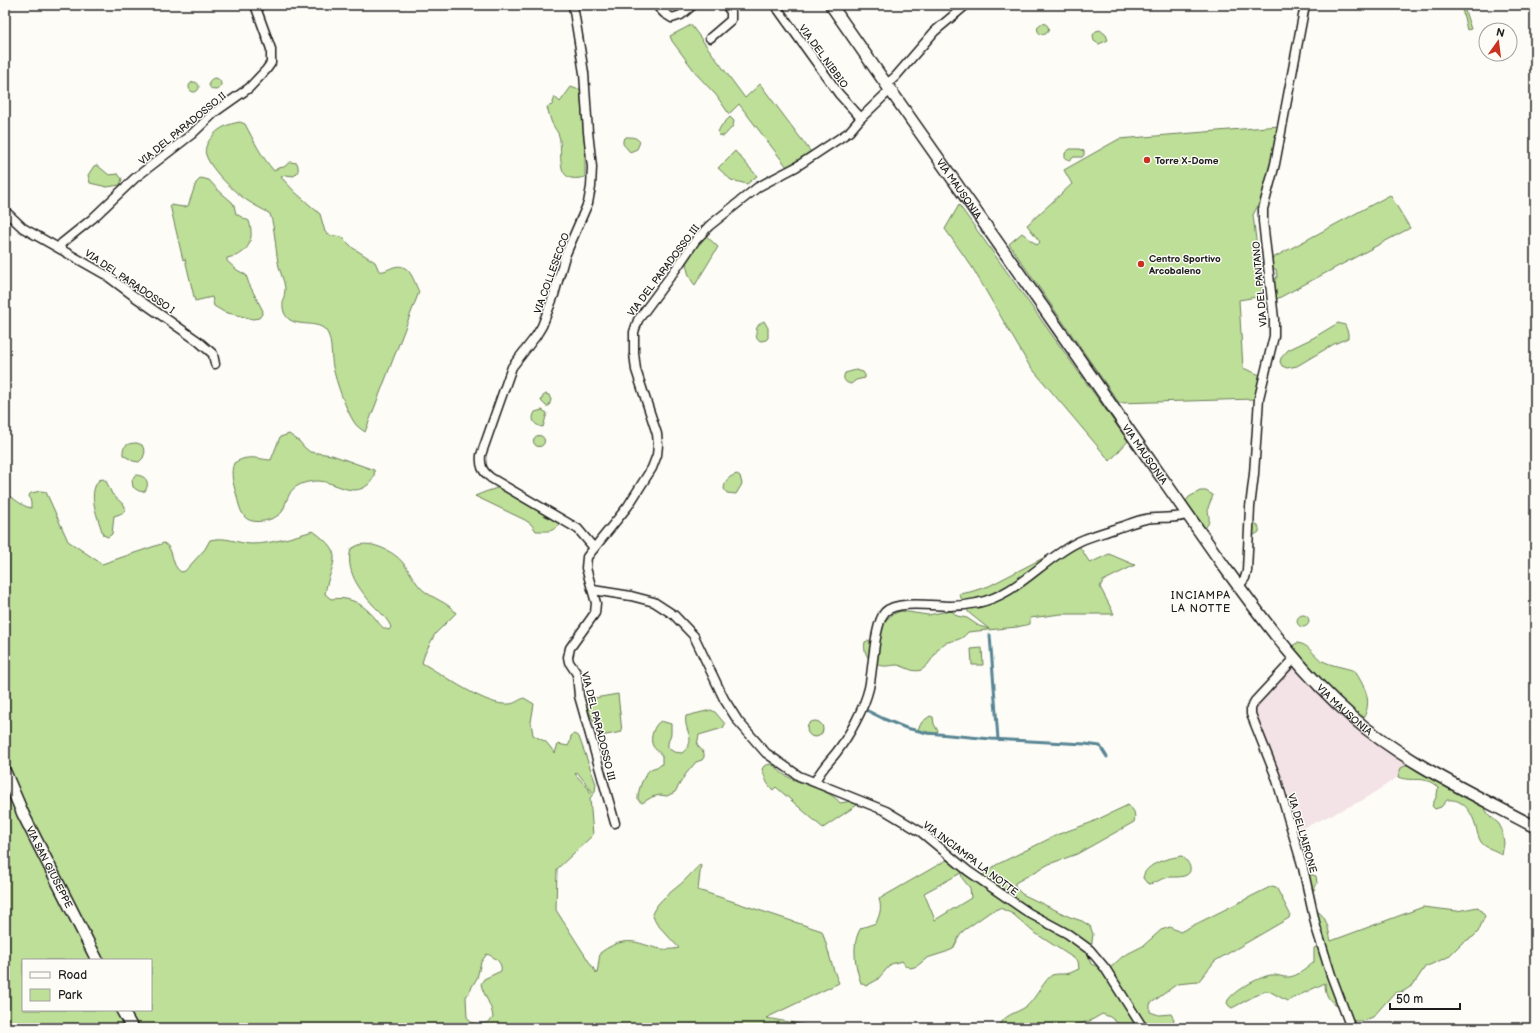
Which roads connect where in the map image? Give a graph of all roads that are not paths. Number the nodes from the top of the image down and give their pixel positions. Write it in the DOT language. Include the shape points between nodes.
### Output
graph roads {
  1 [pos="255,5"];
  2 [pos="573,5"];
  3 [pos="656,5"];
  4 [pos="692,5"];
  5 [pos="726,5"];
  6 [pos="774,5"];
  7 [pos="830,5"];
  8 [pos="966,5"];
  9 [pos="1305,5"];
  10 [pos="710,38"];
  11 [pos="888,88"];
  12 [pos="860,118"];
  13 [pos="5,211"];
  14 [pos="59,248"];
  15 [pos="215,364"];
  16 [pos="1188,514"];
  17 [pos="594,548"];
  18 [pos="1238,586"];
  19 [pos="593,590"];
  20 [pos="1295,658"];
  21 [pos="5,772"];
  22 [pos="815,782"];
  23 [pos="615,823"];
  24 [pos="1535,826"];
  25 [pos="96,959"];
  26 [pos="123,1011"];
  27 [pos="132,1028"];
  28 [pos="1143,1028"];
  29 [pos="1351,1028"];
  1 -- 14 [label="street, VIA DEL PARADOSSO II" via="271,49 271,62 266,70 249,88 215,112 192,134 134,178"];
  2 -- 17 [label="street, VIA COLLESECCO" via="584,73 592,167 588,203 565,256 554,296 542,326 510,372 480,462 481,468 490,478 578,529"];
  3 -- 4 [label="street" via="672,18 681,15"];
  5 -- 10 [label="street" via="731,12 731,20"];
  6 -- 12 [label="street, VIA DEL NIBBIO" via="839,94"];
  7 -- 11 [label="main road, VIA MAUSONIA"];
  8 -- 11 [label="street, VIA DEL PARADOSSO III" via="935,31"];
  9 -- 18 [label="street, VIA DEL PANTANO" via="1276,164 1263,209 1274,336 1259,398 1247,571"];
  11 -- 12 [label="street, VIA DEL PARADOSSO III"];
  11 -- 16 [label="main road, VIA MAUSONIA"];
  12 -- 17 [label="street, VIA DEL PARADOSSO III" via="849,132 796,167 758,187 709,226 695,241 638,320 634,332 636,370 657,434 657,455 652,468 628,506"];
  13 -- 14 [label="street, VIA DEL PARADOSSO I" via="23,228"];
  14 -- 15 [label="street, VIA DEL PARADOSSO I" via="106,275 198,341 213,354"];
  16 -- 18 [label="main road, VIA MAUSONIA"];
  16 -- 22 [label="street" via="1182,517 1143,520 1080,541 1016,586 986,600 965,605 906,605 890,608 880,624 869,689 861,709 848,737 822,768"];
  17 -- 19 [label="street, VIA DEL PARADOSSO III" via="587,558 586,565"];
  18 -- 20 [label="main road, VIA MAUSONIA"];
  19 -- 22 [label="street, VIA INCIAMPA LA NOTTE" via="654,602 674,615 694,636 724,699 738,721 766,753 799,776"];
  19 -- 23 [label="street, VIA DEL PARADOSSO III" via="596,603 594,613 570,648 568,657 577,674 579,696"];
  20 -- 24 [label="main road, VIA MAUSONIA" via="1351,716 1385,743 1408,759"];
  20 -- 29 [label="street, VIA DELL'AIRONE" via="1255,701 1251,714 1276,777 1303,868 1316,927"];
  21 -- 25 [label="main road, VIA SAN GIUSEPPE" via="23,814"];
  22 -- 28 [label="street, VIA INCIAMPA LA NOTTE" via="886,811 921,832 968,870 1029,913 1068,934 1090,950 1105,968"];
  26 -- 27 [label="main road"];
}
